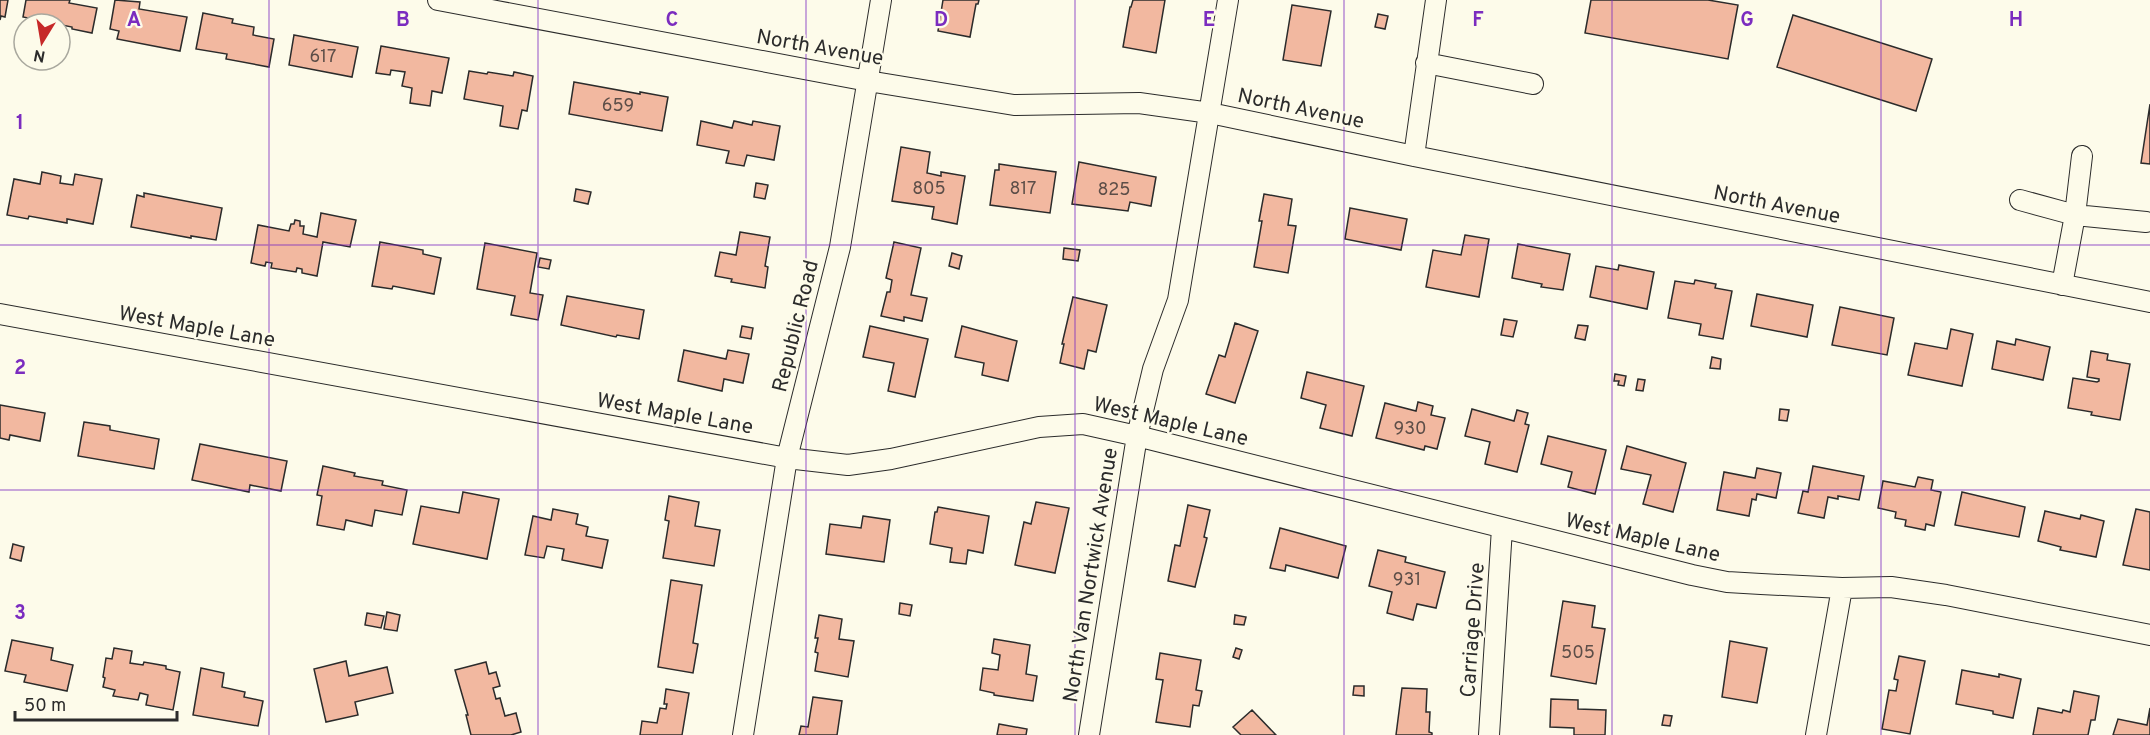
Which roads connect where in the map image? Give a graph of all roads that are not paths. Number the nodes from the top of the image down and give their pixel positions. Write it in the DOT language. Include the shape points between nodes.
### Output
graph roads {
  1 [pos="438,0"];
  2 [pos="881,0"];
  3 [pos="1228,0"];
  4 [pos="1436,0"];
  5 [pos="1426,63"];
  6 [pos="868,81"];
  7 [pos="1533,84"];
  8 [pos="1210,113"];
  9 [pos="1414,156"];
  10 [pos="2082,156"];
  11 [pos="2020,200"];
  12 [pos="2075,215"];
  13 [pos="2146,222"];
  14 [pos="2062,285"];
  15 [pos="2150,302"];
  16 [pos="0,314"];
  17 [pos="1137,436"];
  18 [pos="787,458"];
  19 [pos="1502,528"];
  20 [pos="1842,588"];
  21 [pos="2150,635"];
  22 [pos="742,735"];
  23 [pos="1089,735"];
  24 [pos="1489,735"];
  25 [pos="1816,735"];
  1 -- 6 [label="street, North Avenue"];
  2 -- 6 [label="street, Republic Road"];
  3 -- 8 [label="street, North Van Nortwick Avenue"];
  4 -- 5 [label="street"];
  5 -- 7 [label="street"];
  5 -- 9 [label="street"];
  6 -- 8 [label="street, North Avenue" via="1014,105 1139,104"];
  6 -- 18 [label="street, Republic Road" via="840,247"];
  8 -- 9 [label="street, North Avenue"];
  8 -- 17 [label="street, North Van Nortwick Avenue" via="1178,300 1153,369"];
  9 -- 14 [label="street, North Avenue"];
  10 -- 12 [label="street"];
  11 -- 12 [label="street"];
  12 -- 13 [label="street"];
  12 -- 14 [label="street"];
  14 -- 15 [label="street, North Avenue"];
  16 -- 18 [label="street, West Maple Lane"];
  17 -- 18 [label="street, West Maple Lane" via="1083,424 1039,427 848,465"];
  17 -- 19 [label="street, West Maple Lane"];
  17 -- 23 [label="street, North Van Nortwick Avenue"];
  18 -- 22 [label="street, Republic Road"];
  19 -- 20 [label="street, West Maple Lane" via="1727,582"];
  19 -- 24 [label="street, Carriage Drive"];
  20 -- 21 [label="street, West Maple Lane" via="1891,586"];
  20 -- 25 [label="street"];
}
